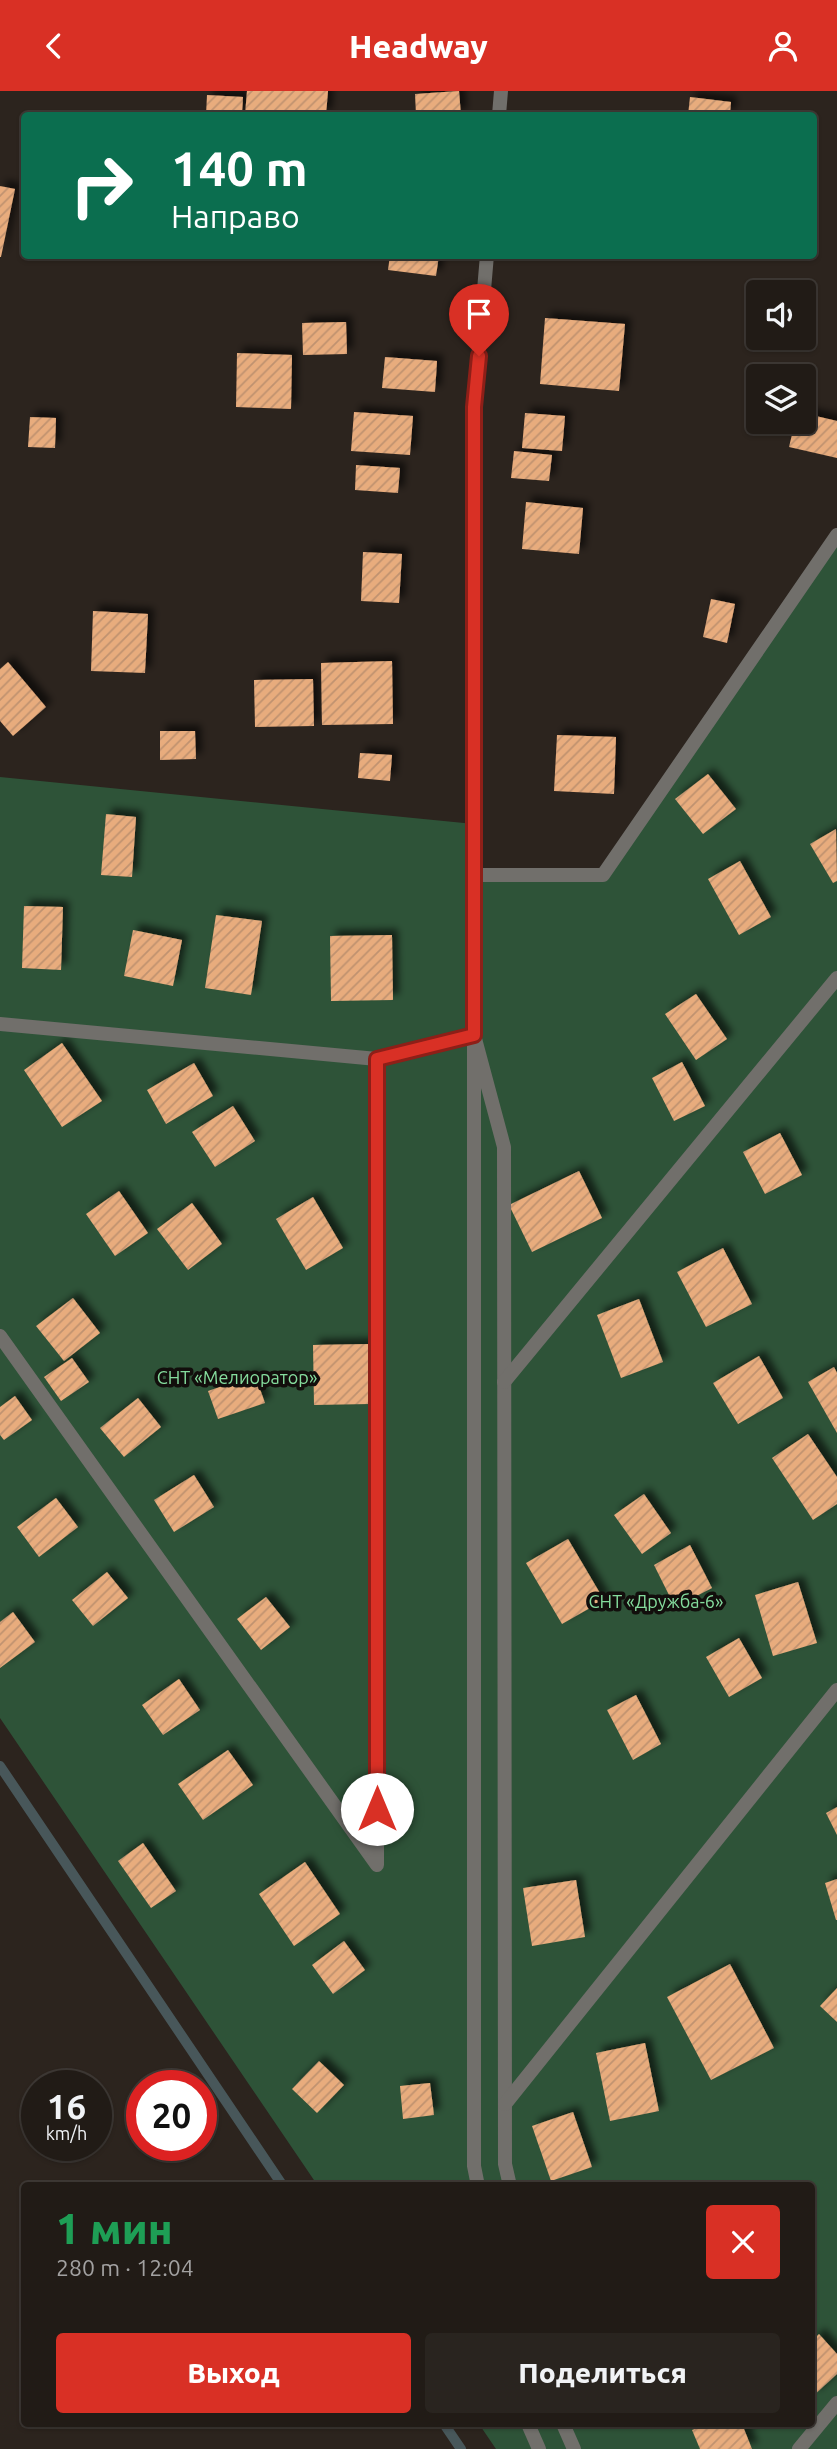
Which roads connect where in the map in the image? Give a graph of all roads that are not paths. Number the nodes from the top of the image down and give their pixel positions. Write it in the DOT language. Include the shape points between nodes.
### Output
graph roads {
  1 [pos="501,91"];
  2 [pos="499,112"];
  3 [pos="487,259"];
  4 [pos="837,535"];
  5 [pos="475,875"];
  6 [pos="837,978"];
  7 [pos="0,1024"];
  8 [pos="474,1035"];
  9 [pos="377,1059"];
  10 [pos="0,1336"];
  11 [pos="504,1383"];
  12 [pos="837,1690"];
  13 [pos="505,2104"];
  14 [pos="477,2182"];
  15 [pos="509,2182"];
  16 [pos="837,2403"];
  17 [pos="529,2427"];
  18 [pos="564,2427"];
  19 [pos="539,2449"];
  20 [pos="574,2449"];
  21 [pos="799,2449"];
  1 -- 2 [label="street"];
  3 -- 5 [label="street" via="474,407"];
  4 -- 5 [label="street" via="603,875"];
  5 -- 8 [label="street"];
  6 -- 11 [label="street"];
  7 -- 9 [label="street"];
  8 -- 9 [label="street"];
  8 -- 11 [label="street" via="504,1147"];
  8 -- 14 [label="street"];
  9 -- 10 [label="street" via="377,1865"];
  11 -- 13 [label="street"];
  12 -- 13 [label="street"];
  13 -- 15 [label="street"];
  16 -- 21 [label="street"];
  17 -- 19 [label="street"];
  18 -- 20 [label="street"];
}
